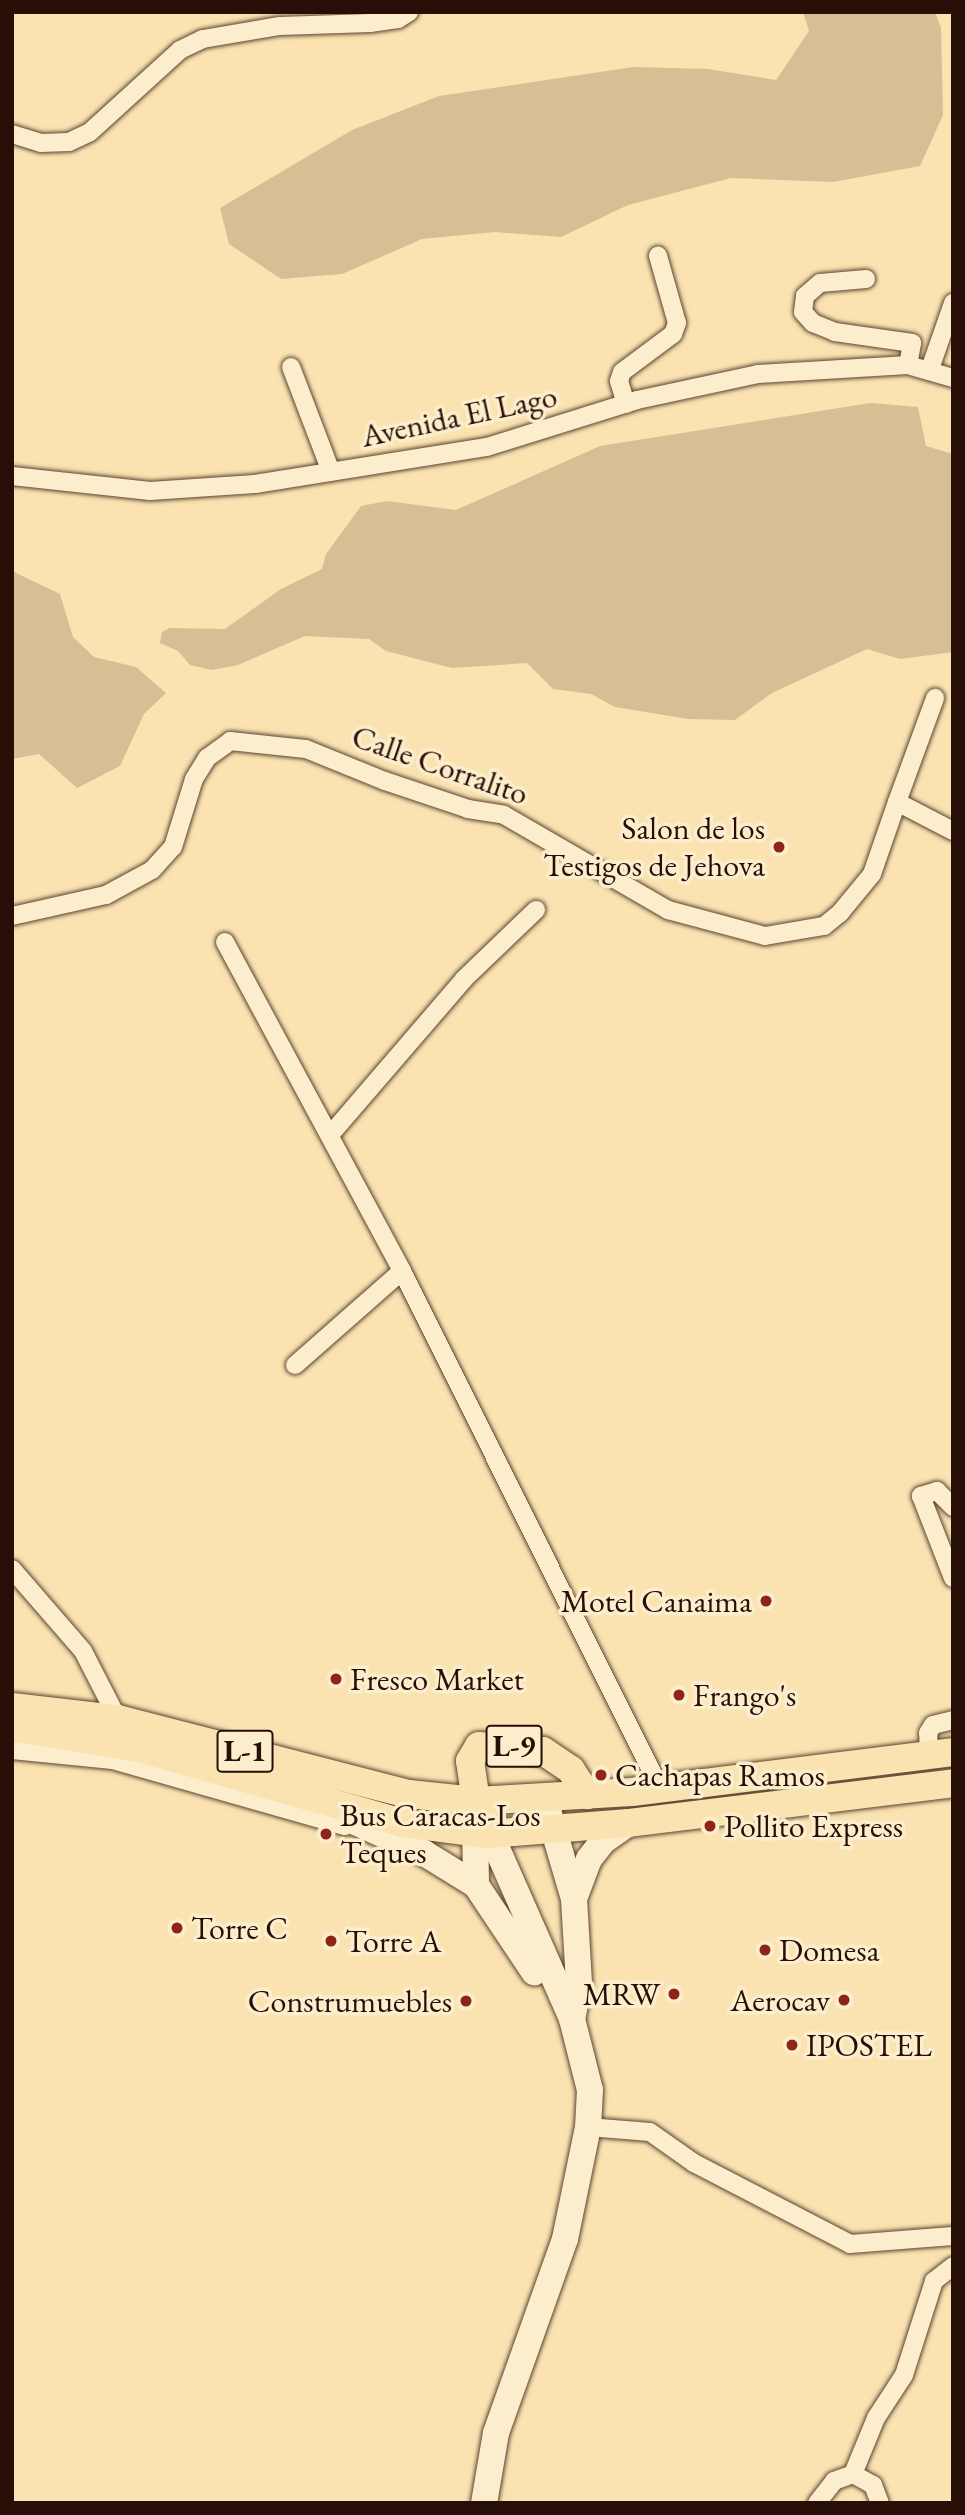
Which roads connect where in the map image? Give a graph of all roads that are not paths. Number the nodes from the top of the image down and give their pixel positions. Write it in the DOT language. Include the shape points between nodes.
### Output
graph roads {
  1 [pos="410,12"];
  2 [pos="12,134"];
  3 [pos="658,256"];
  4 [pos="866,279"];
  5 [pos="953,303"];
  6 [pos="908,365"];
  7 [pos="291,367"];
  8 [pos="930,369"];
  9 [pos="953,378"];
  10 [pos="626,404"];
  11 [pos="331,472"];
  12 [pos="12,476"];
  13 [pos="935,698"];
  14 [pos="897,802"];
  15 [pos="953,831"];
  16 [pos="537,909"];
  17 [pos="12,916"];
  18 [pos="225,942"];
  19 [pos="330,1135"];
  20 [pos="402,1271"];
  21 [pos="295,1365"];
  22 [pos="953,1507"];
  23 [pos="12,1569"];
  24 [pos="953,1578"];
  25 [pos="12,1707"];
  26 [pos="118,1719"];
  27 [pos="953,1720"];
  28 [pos="12,1727"];
  29 [pos="12,1750"];
  30 [pos="941,1754"];
  31 [pos="953,1783"];
  32 [pos="660,1788"];
  33 [pos="286,1791"];
  34 [pos="587,1795"];
  35 [pos="544,1797"];
  36 [pos="476,1801"];
  37 [pos="629,1823"];
  38 [pos="554,1831"];
  39 [pos="481,1833"];
  40 [pos="424,1853"];
  41 [pos="476,1885"];
  42 [pos="574,1908"];
  43 [pos="531,1948"];
  44 [pos="572,2019"];
  45 [pos="588,2127"];
  46 [pos="953,2236"];
  47 [pos="953,2266"];
  48 [pos="853,2474"];
  49 [pos="484,2503"];
  50 [pos="817,2503"];
  51 [pos="880,2503"];
  1 -- 2 [label="street" via="398,19 370,23 279,26 203,39 180,50 90,132 69,142"];
  3 -- 10 [label="street" via="677,323 673,334 622,372 619,381"];
  4 -- 6 [label="street" via="820,283 805,296 803,312 813,323 835,332 912,343"];
  5 -- 8 [label="street"];
  6 -- 8 [label="street, Avenida El Lago"];
  6 -- 10 [label="street, Avenida El Lago" via="758,374"];
  7 -- 11 [label="street"];
  8 -- 9 [label="street, Avenida El Lago"];
  10 -- 11 [label="street, Avenida El Lago" via="487,447"];
  11 -- 12 [label="street, Avenida El Lago" via="255,484 150,491"];
  13 -- 14 [label="street, Calle Corralito"];
  14 -- 15 [label="street"];
  14 -- 17 [label="street, Calle Corralito" via="872,874 840,913 824,926 765,936 668,909 504,815 468,809 306,749 230,741 206,758 194,779 173,847 152,870 106,895"];
  16 -- 19 [label="street" via="464,979"];
  18 -- 19 [label="street"];
  19 -- 20 [label="street"];
  20 -- 21 [label="street"];
  20 -- 32 [label="street"];
  22 -- 24 [label="street" via="937,1491 920,1496"];
  23 -- 26 [label="street" via="83,1651"];
  25 -- 26 [label="main road, L-1"];
  26 -- 36 [label="main road, L-1" via="409,1794"];
  27 -- 30 [label="street" via="933,1725 928,1733"];
  28 -- 33 [label="main road, L-1" via="139,1748"];
  29 -- 40 [label="street" via="113,1760"];
  30 -- 32 [label="main road, L-1"];
  31 -- 37 [label="main road, L-1"];
  32 -- 34 [label="main road, L-1"];
  33 -- 39 [label="main road, L-1" via="403,1823"];
  33 -- 40 [label="street, L-9"];
  34 -- 35 [label="main road, L-1"];
  34 -- 36 [label="main road, L-9" via="571,1770 543,1751 479,1746 470,1761"];
  35 -- 36 [label="main road, L-1"];
  35 -- 38 [label="street, L-9"];
  36 -- 39 [label="street, L-9"];
  37 -- 38 [label="main road, L-1"];
  37 -- 42 [label="street, L-9" via="603,1841 589,1859"];
  38 -- 39 [label="main road, L-1"];
  38 -- 42 [label="street, L-9"];
  39 -- 41 [label="street, L-9"];
  39 -- 43 [label="street, L-9"];
  40 -- 41 [label="street, L-9"];
  41 -- 43 [label="street, L-9"];
  42 -- 43 [label="street, L-9" via="565,1932"];
  42 -- 44 [label="street, L-9" via="579,1984"];
  43 -- 44 [label="street, L-9" via="549,2003"];
  44 -- 45 [label="street, L-9" via="590,2090"];
  45 -- 46 [label="street" via="650,2132 694,2163 850,2244"];
  45 -- 49 [label="street, L-9" via="565,2239 496,2433"];
  47 -- 48 [label="street" via="934,2281 904,2375 876,2418"];
  48 -- 50 [label="street" via="834,2481"];
  48 -- 51 [label="street" via="873,2485"];
}
